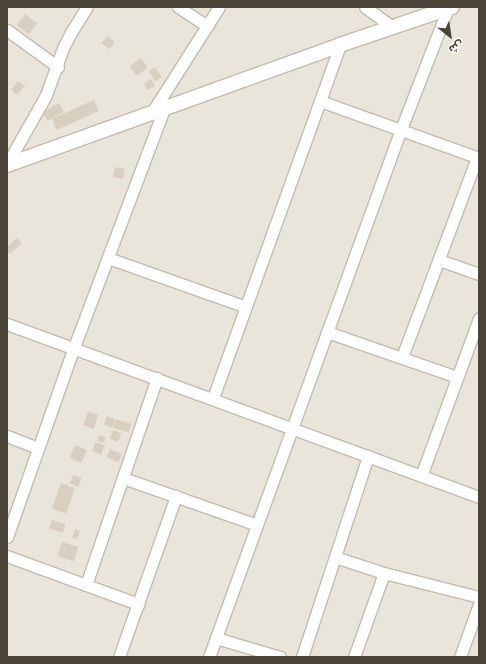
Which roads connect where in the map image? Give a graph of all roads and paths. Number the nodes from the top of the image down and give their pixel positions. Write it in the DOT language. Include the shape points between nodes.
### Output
graph roads {
  1 [pos="87,7"];
  2 [pos="178,7"];
  3 [pos="219,7"];
  4 [pos="365,7"];
  5 [pos="450,8"];
  6 [pos="207,26"];
  7 [pos="393,27"];
  8 [pos="7,30"];
  9 [pos="340,44"];
  10 [pos="58,67"];
  11 [pos="320,101"];
  12 [pos="164,108"];
  13 [pos="150,114"];
  14 [pos="401,129"];
  15 [pos="478,158"];
  16 [pos="7,165"];
  17 [pos="108,258"];
  18 [pos="439,260"];
  19 [pos="479,274"];
  20 [pos="246,307"];
  21 [pos="479,318"];
  22 [pos="7,324"];
  23 [pos="327,332"];
  24 [pos="74,347"];
  25 [pos="402,357"];
  26 [pos="457,377"];
  27 [pos="157,378"];
  28 [pos="213,398"];
  29 [pos="292,428"];
  30 [pos="7,436"];
  31 [pos="38,448"];
  32 [pos="368,456"];
  33 [pos="421,476"];
  34 [pos="123,478"];
  35 [pos="176,496"];
  36 [pos="479,497"];
  37 [pos="257,525"];
  38 [pos="7,537"];
  39 [pos="7,556"];
  40 [pos="335,557"];
  41 [pos="384,574"];
  42 [pos="86,585"];
  43 [pos="479,597"];
  44 [pos="138,604"];
  45 [pos="479,604"];
  46 [pos="216,638"];
  47 [pos="119,657"];
  48 [pos="209,657"];
  49 [pos="280,657"];
  50 [pos="302,657"];
  51 [pos="354,657"];
  52 [pos="460,657"];
  1 -- 10 [label="street" via="70,34"];
  2 -- 6 [label="street"];
  3 -- 6 [label="street"];
  4 -- 7 [label="street"];
  5 -- 7 [label="street"];
  5 -- 14 [label="street"];
  6 -- 13 [label="street"];
  7 -- 9 [label="street"];
  8 -- 10 [label="street"];
  9 -- 11 [label="street"];
  9 -- 12 [label="street"];
  10 -- 16 [label="street" via="46,96"];
  11 -- 14 [label="street"];
  11 -- 20 [label="street"];
  12 -- 13 [label="street"];
  12 -- 17 [label="street"];
  13 -- 16 [label="street"];
  14 -- 15 [label="street"];
  14 -- 23 [label="street"];
  15 -- 18 [label="street"];
  17 -- 20 [label="street"];
  17 -- 24 [label="street"];
  18 -- 19 [label="street"];
  18 -- 25 [label="street"];
  20 -- 28 [label="street"];
  21 -- 26 [label="street"];
  22 -- 24 [label="street"];
  23 -- 25 [label="street"];
  23 -- 29 [label="street"];
  24 -- 27 [label="street"];
  24 -- 31 [label="street"];
  25 -- 26 [label="street"];
  26 -- 33 [label="street"];
  27 -- 28 [label="street"];
  27 -- 34 [label="street"];
  28 -- 29 [label="street"];
  29 -- 32 [label="street"];
  29 -- 37 [label="street"];
  30 -- 31 [label="street"];
  31 -- 38 [label="street"];
  32 -- 33 [label="street"];
  32 -- 40 [label="street"];
  33 -- 36 [label="street"];
  34 -- 35 [label="street"];
  34 -- 42 [label="street"];
  35 -- 37 [label="street"];
  35 -- 44 [label="street"];
  37 -- 46 [label="street"];
  39 -- 42 [label="street"];
  40 -- 41 [label="street"];
  40 -- 50 [label="street"];
  41 -- 43 [label="street"];
  41 -- 51 [label="street"];
  42 -- 44 [label="street"];
  44 -- 47 [label="street"];
  45 -- 52 [label="street"];
  46 -- 48 [label="street"];
  46 -- 49 [label="street"];
}
